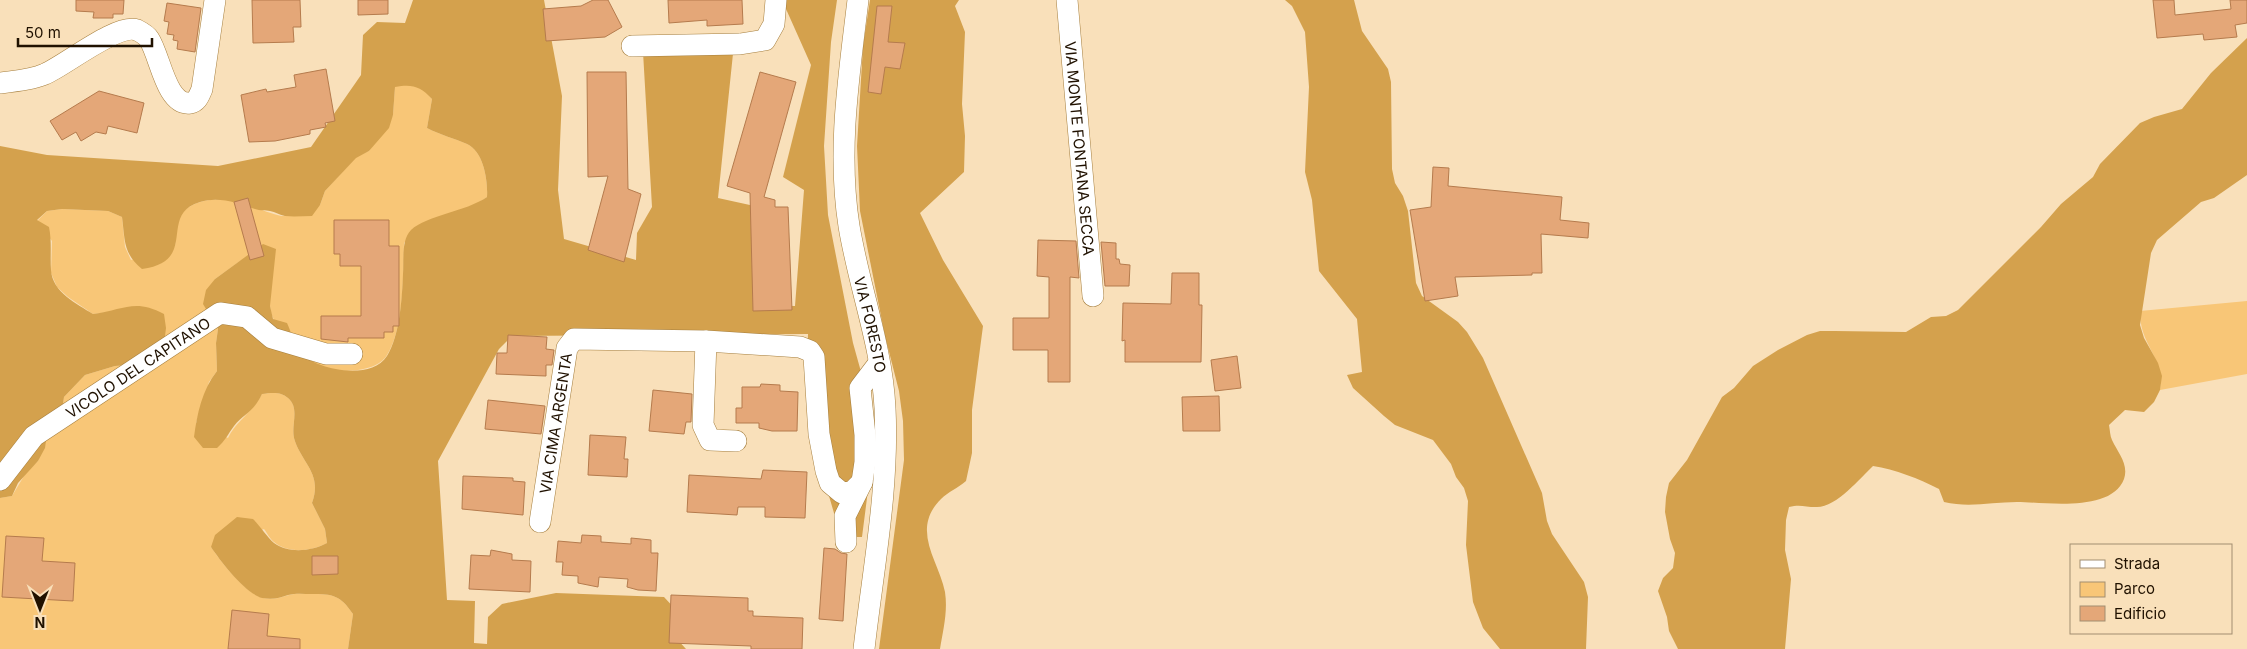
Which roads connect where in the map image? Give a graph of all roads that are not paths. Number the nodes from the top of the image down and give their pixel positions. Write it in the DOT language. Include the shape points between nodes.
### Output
graph roads {
  1 [pos="215,0"];
  2 [pos="776,0"];
  3 [pos="858,0"];
  4 [pos="1066,0"];
  5 [pos="632,46"];
  6 [pos="0,82"];
  7 [pos="1093,296"];
  8 [pos="706,341"];
  9 [pos="352,354"];
  10 [pos="879,363"];
  11 [pos="736,441"];
  12 [pos="0,480"];
  13 [pos="862,482"];
  14 [pos="540,522"];
  15 [pos="846,542"];
  16 [pos="864,649"];
  1 -- 6 [label="street" via="202,90 193,103 176,99 148,38 127,28 42,76"];
  2 -- 5 [label="street" via="774,24 766,40 740,44"];
  3 -- 10 [label="street, VIA FORESTO" via="846,99 843,179 856,266"];
  4 -- 7 [label="street, VIA MONTE FONTANA SECCA"];
  8 -- 11 [label="street" via="703,425 710,440"];
  8 -- 13 [label="street, VIA CIMA ARGENTA" via="800,347 810,351 814,357 819,434 830,483 842,493 852,492"];
  8 -- 14 [label="street, VIA CIMA ARGENTA" via="574,339 567,348"];
  9 -- 12 [label="street, VICOLO DEL CAPITANO" via="326,354 272,338 247,318 220,313 34,436"];
  10 -- 13 [label="street" via="860,388 865,435"];
  10 -- 16 [label="street, VIA FORESTO" via="885,406 885,462"];
  13 -- 15 [label="street" via="845,516"];
}
